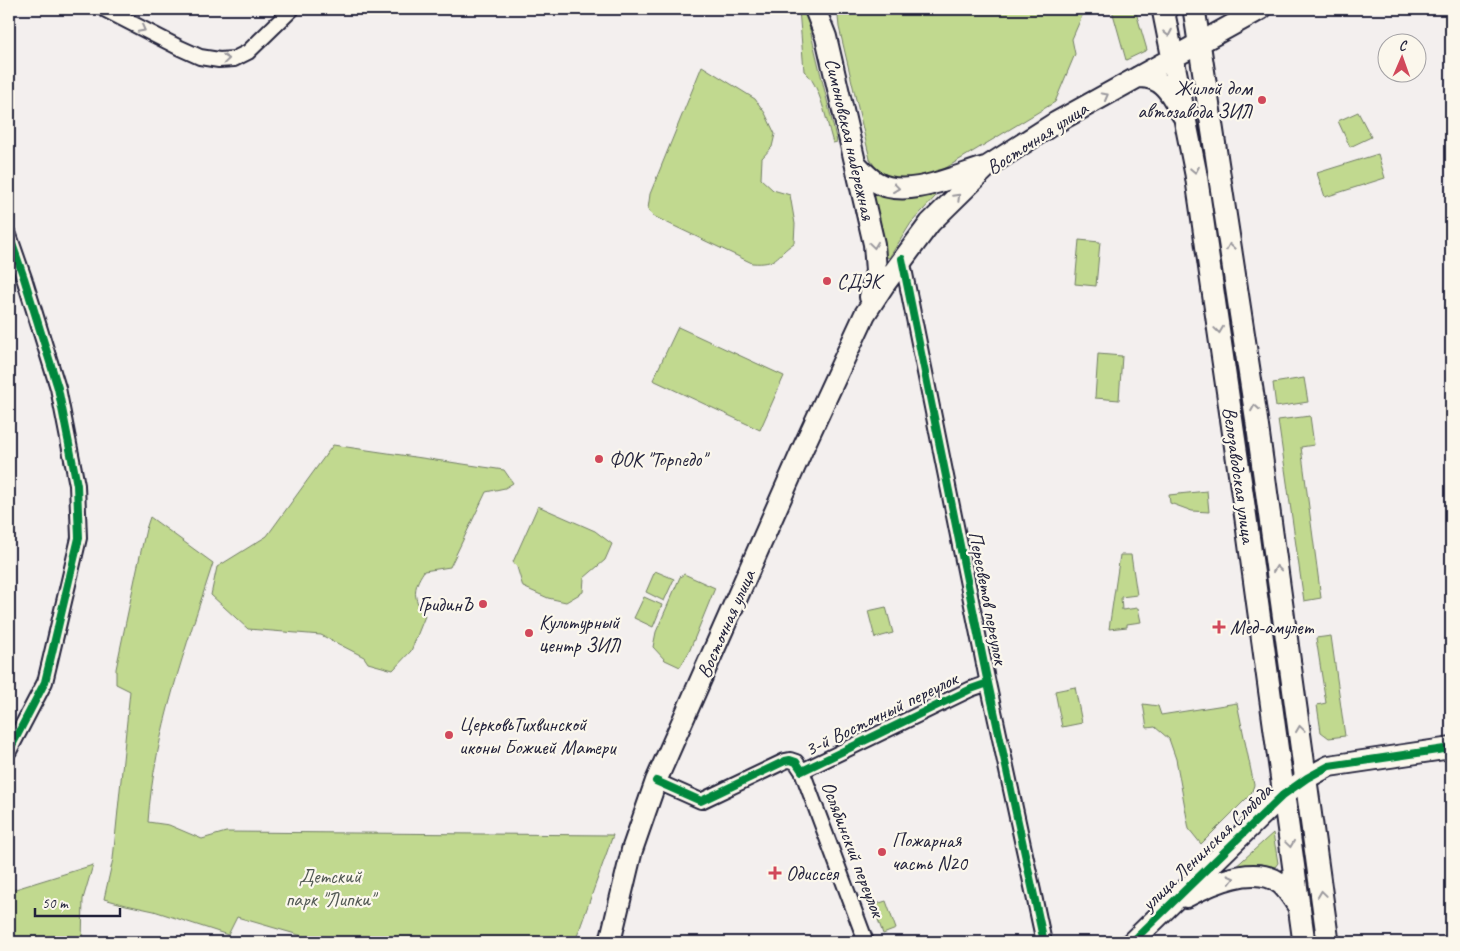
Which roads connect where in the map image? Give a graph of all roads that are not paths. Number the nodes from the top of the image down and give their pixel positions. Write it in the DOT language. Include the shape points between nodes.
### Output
graph roads {
  1 [pos="104,9"];
  2 [pos="292,9"];
  3 [pos="816,9"];
  4 [pos="833,9"];
  5 [pos="1163,9"];
  6 [pos="1194,9"];
  7 [pos="1261,9"];
  8 [pos="826,37"];
  9 [pos="1200,42"];
  10 [pos="1172,58"];
  11 [pos="1138,77"];
  12 [pos="1185,122"];
  13 [pos="856,164"];
  14 [pos="988,166"];
  15 [pos="9,235"];
  16 [pos="902,259"];
  17 [pos="876,271"];
  18 [pos="865,314"];
  19 [pos="988,683"];
  20 [pos="1451,748"];
  21 [pos="9,751"];
  22 [pos="802,771"];
  23 [pos="1307,778"];
  24 [pos="656,781"];
  25 [pos="1283,795"];
  26 [pos="1171,905"];
  27 [pos="1300,909"];
  28 [pos="610,942"];
  29 [pos="866,942"];
  30 [pos="1044,942"];
  31 [pos="1132,942"];
  32 [pos="1304,942"];
  33 [pos="1328,942"];
  1 -- 2 [label="street, one-way" via="200,57 219,60 234,59 248,52"];
  3 -- 8 [label="main road, Симоновская набережная"];
  4 -- 8 [label="main road"];
  5 -- 10 [label="main road, Велозаводская улица, one-way"];
  6 -- 9 [label="main road, Велозаводская улица"];
  7 -- 9 [label="main road, Восточная улица"];
  8 -- 13 [label="main road, Симоновская набережная"];
  9 -- 10 [label="main road, Восточная улица"];
  23 -- 9 [label="main road, Велозаводская улица, one-way"];
  10 -- 11 [label="main road, Восточная улица"];
  10 -- 12 [label="main road, Велозаводская улица"];
  11 -- 12 [label="main road" via="1162,83"];
  14 -- 11 [label="main road, Восточная улица, one-way"];
  12 -- 25 [label="main road, Велозаводская улица, one-way" via="1222,349"];
  13 -- 14 [label="main road, one-way" via="877,183 904,189"];
  13 -- 17 [label="main road, Симоновская набережная, one-way" via="874,244"];
  16 -- 14 [label="main road, Восточная улица, one-way" via="930,223"];
  15 -- 21 [label="street" via="58,388 77,485 79,538 45,682"];
  16 -- 18 [label="main road, Восточная улица"];
  16 -- 19 [label="street, Пересветов переулок"];
  17 -- 18 [label="main road, Восточная улица"];
  18 -- 24 [label="main road, Восточная улица"];
  19 -- 22 [label="street, 3-й Восточный переулок"];
  19 -- 30 [label="street, Пересветов переулок"];
  20 -- 23 [label="main road, улица Ленинская Слобода" via="1329,766"];
  22 -- 24 [label="street, 3-й Восточный переулок" via="796,762 785,761 700,801"];
  22 -- 29 [label="street, Ослябинский переулок"];
  23 -- 25 [label="main road, улица Ленинская Слобода"];
  33 -- 23 [label="main road, Велозаводская улица, one-way"];
  24 -- 28 [label="main road, Восточная улица" via="632,850"];
  25 -- 26 [label="main road, улица Ленинская Слобода"];
  25 -- 27 [label="main road, Велозаводская улица, one-way"];
  26 -- 27 [label="main road, one-way" via="1199,890 1247,875 1280,883"];
  26 -- 31 [label="main road, улица Ленинская Слобода"];
  27 -- 32 [label="main road, Велозаводская улица"];
}
